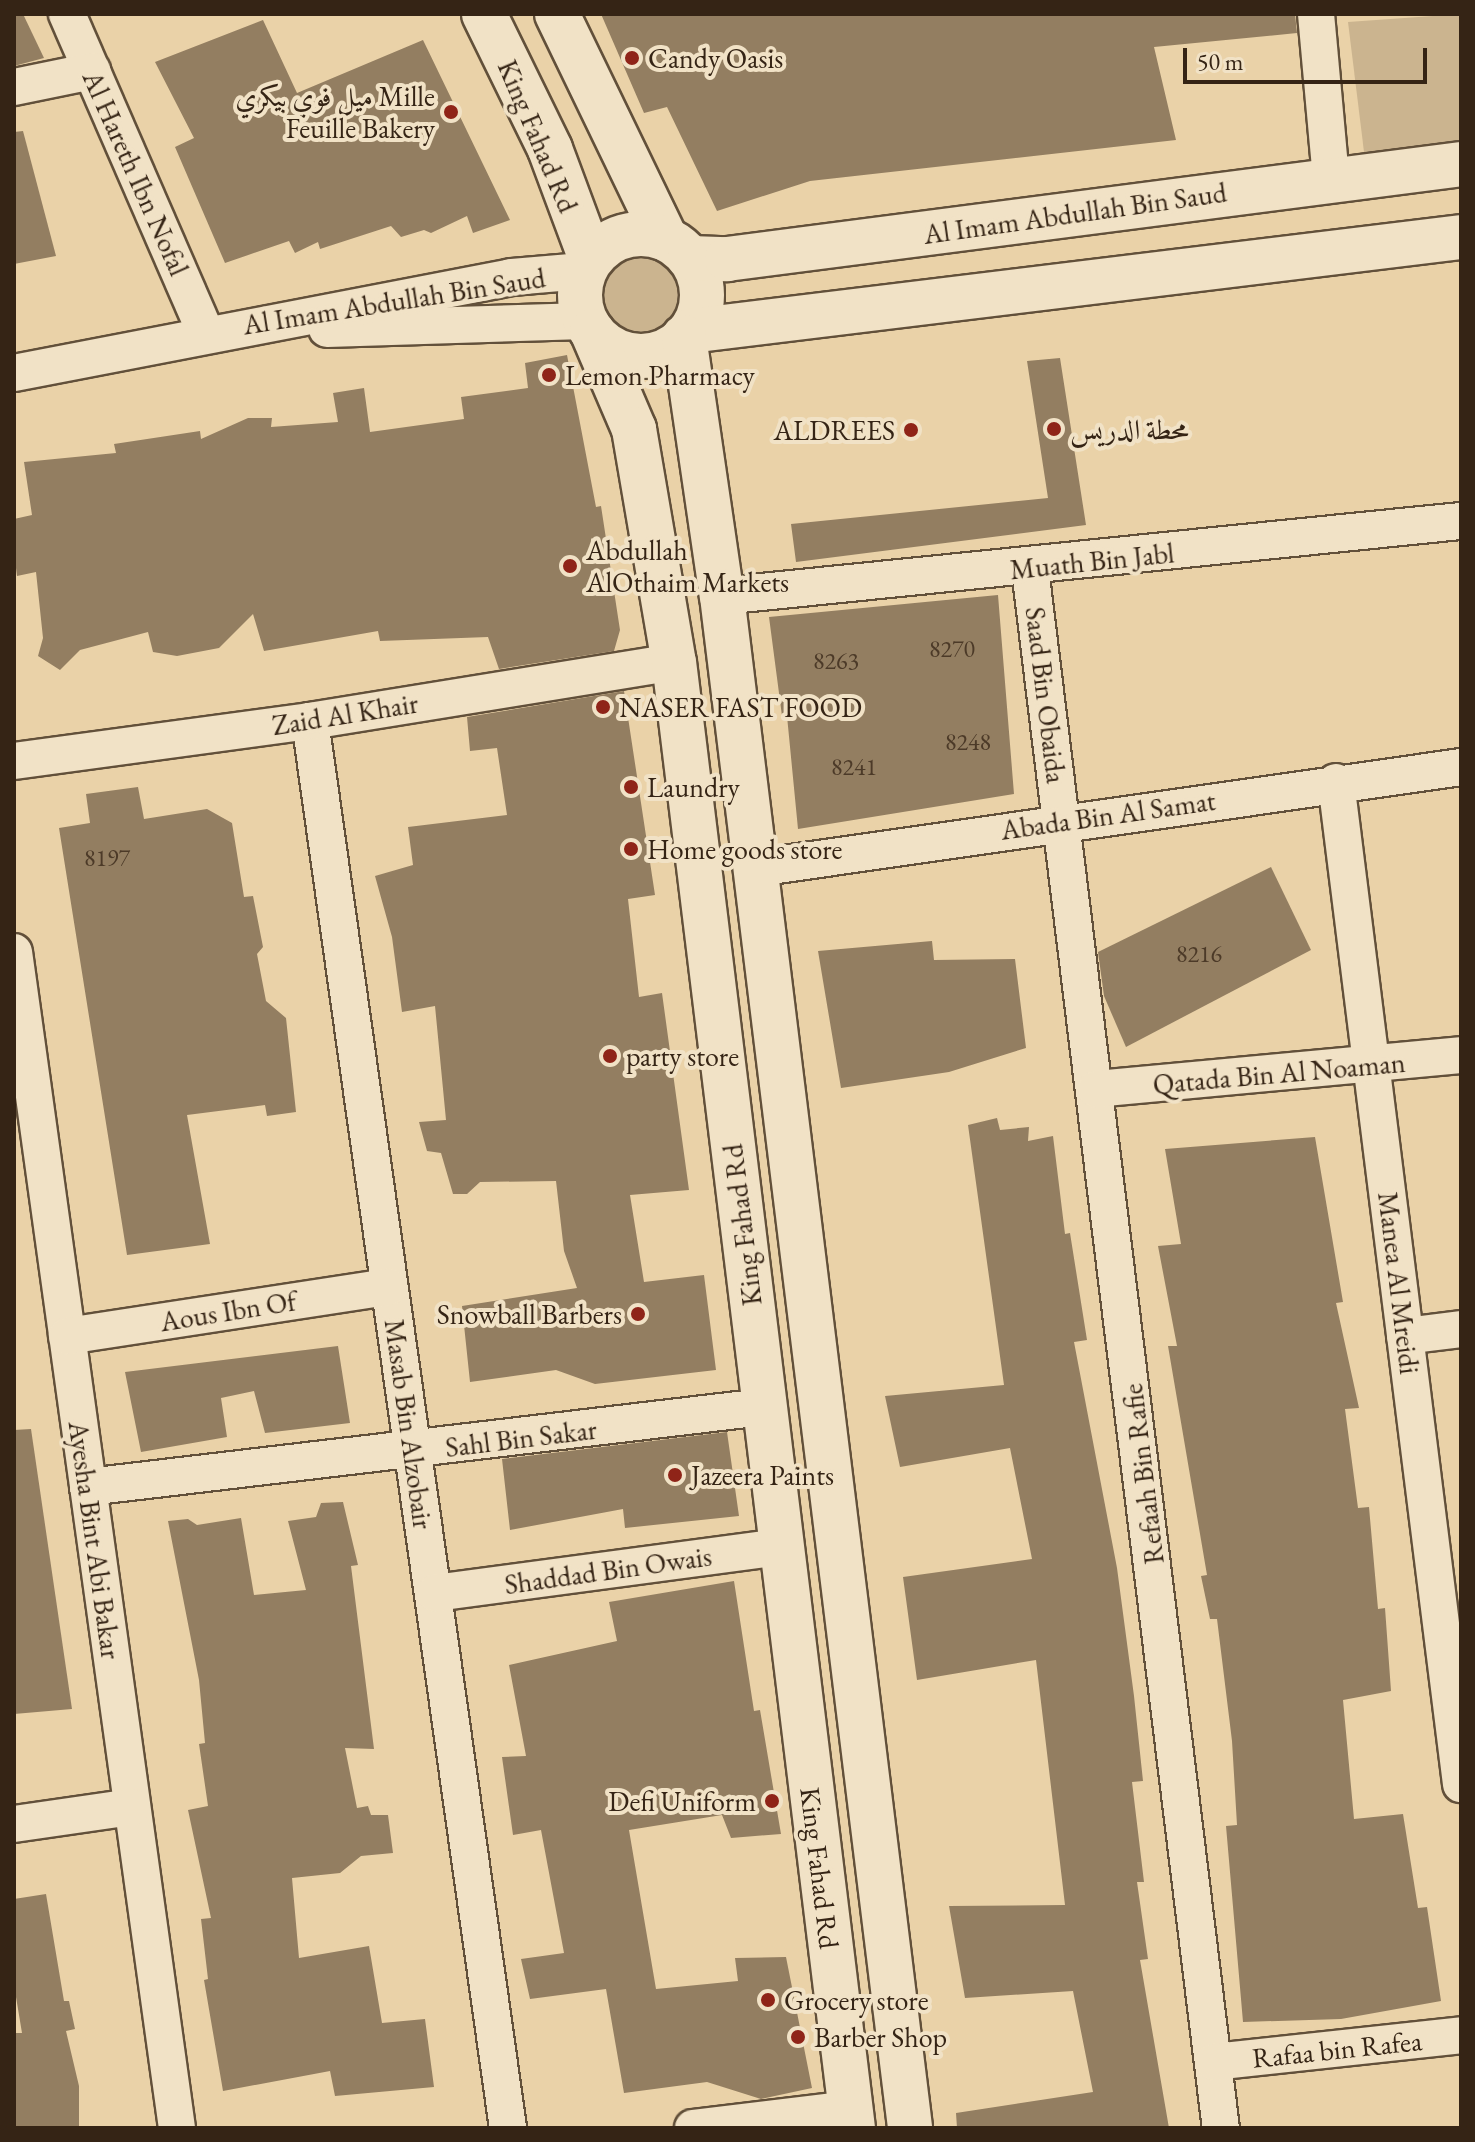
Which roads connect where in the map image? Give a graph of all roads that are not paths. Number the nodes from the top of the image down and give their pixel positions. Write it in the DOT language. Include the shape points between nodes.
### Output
graph roads {
  1 [pos="67,14"];
  2 [pos="484,14"];
  3 [pos="557,14"];
  4 [pos="1316,14"];
  5 [pos="92,71"];
  6 [pos="14,87"];
  7 [pos="1461,164"];
  8 [pos="1331,179"];
  9 [pos="1461,237"];
  10 [pos="678,248"];
  11 [pos="587,265"];
  12 [pos="588,326"];
  13 [pos="205,332"];
  14 [pos="687,334"];
  15 [pos="14,373"];
  16 [pos="1461,521"];
  17 [pos="1030,569"];
  18 [pos="722,596"];
  19 [pos="674,662"];
  20 [pos="310,721"];
  21 [pos="14,761"];
  22 [pos="1461,767"];
  23 [pos="1336,782"];
  24 [pos="1062,821"];
  25 [pos="756,868"];
  26 [pos="14,952"];
  27 [pos="1461,1055"];
  28 [pos="1371,1066"];
  29 [pos="1096,1089"];
  30 [pos="29,1171"];
  31 [pos="389,1287"];
  32 [pos="1461,1329"];
  33 [pos="67,1336"];
  34 [pos="1405,1336"];
  35 [pos="763,1407"];
  36 [pos="412,1452"];
  37 [pos="88,1487"];
  38 [pos="780,1547"];
  39 [pos="435,1593"];
  40 [pos="1451,1617"];
  41 [pos="1461,1784"];
  42 [pos="132,1807"];
  43 [pos="14,1824"];
  44 [pos="1461,2035"];
  45 [pos="1214,2062"];
  46 [pos="852,2118"];
  47 [pos="177,2128"];
  48 [pos="508,2128"];
  49 [pos="693,2128"];
  50 [pos="910,2128"];
  51 [pos="1221,2128"];
  1 -- 5 [label="street, Al Hareth Ibn Nofal"];
  2 -- 11 [label="street, King Fahad Rd" via="550,149"];
  3 -- 10 [label="street"];
  4 -- 8 [label="street"];
  5 -- 6 [label="street"];
  5 -- 13 [label="street, Al Hareth Ibn Nofal"];
  7 -- 8 [label="street, Al Imam Abdullah Bin Saud"];
  8 -- 10 [label="street, Al Imam Abdullah Bin Saud" via="727,259"];
  9 -- 14 [label="street"];
  10 -- 11 [label="street" via="631,234 614,239"];
  10 -- 14 [label="street" via="702,287"];
  11 -- 12 [label="street" via="580,307"];
  11 -- 13 [label="street, Al Imam Abdullah Bin Saud"];
  12 -- 13 [label="street, Al Imam Abdullah Bin Saud"];
  12 -- 14 [label="street" via="605,344 641,356 660,353"];
  12 -- 19 [label="street, King Fahad Rd" via="634,429"];
  13 -- 15 [label="street, Al Imam Abdullah Bin Saud"];
  14 -- 18 [label="street, King Fahad Rd"];
  16 -- 17 [label="street, Muath Bin Jabl"];
  17 -- 18 [label="street, Muath Bin Jabl"];
  17 -- 24 [label="street, Saad Bin Obaida"];
  18 -- 25 [label="street, King Fahad Rd"];
  19 -- 20 [label="street, Zaid Al Khair"];
  19 -- 35 [label="street, King Fahad Rd"];
  20 -- 21 [label="street, Zaid Al Khair"];
  20 -- 31 [label="street, Masab Bin Alzobair"];
  22 -- 23 [label="street, Abada Bin Al Samat"];
  23 -- 24 [label="street, Abada Bin Al Samat"];
  23 -- 28 [label="street, Manea Al Mreidi"];
  24 -- 25 [label="street, Abada Bin Al Samat"];
  24 -- 29 [label="street, Refaah Bin Rafie"];
  25 -- 50 [label="street, King Fahad Rd"];
  26 -- 30 [label="street, Ayesha Bint Abi Bakar"];
  27 -- 28 [label="street, Qatada Bin Al Noaman"];
  28 -- 29 [label="street, Qatada Bin Al Noaman"];
  28 -- 34 [label="street, Manea Al Mreidi"];
  29 -- 45 [label="street, Refaah Bin Rafie"];
  30 -- 33 [label="street, Ayesha Bint Abi Bakar"];
  31 -- 33 [label="street, Aous Ibn Of"];
  31 -- 36 [label="street, Masab Bin Alzobair"];
  32 -- 34 [label="street"];
  33 -- 37 [label="street, Ayesha Bint Abi Bakar"];
  34 -- 40 [label="street, Manea Al Mreidi"];
  35 -- 36 [label="street, Sahl Bin Sakar"];
  35 -- 38 [label="street, King Fahad Rd"];
  36 -- 37 [label="street, Sahl Bin Sakar"];
  36 -- 39 [label="street, Masab Bin Alzobair"];
  37 -- 42 [label="street, Ayesha Bint Abi Bakar"];
  38 -- 39 [label="street, Shaddad Bin Owais"];
  38 -- 46 [label="street, King Fahad Rd"];
  39 -- 48 [label="street, Masab Bin Alzobair"];
  40 -- 41 [label="street, Manea Al Mreidi"];
  42 -- 43 [label="street"];
  42 -- 47 [label="street, Ayesha Bint Abi Bakar"];
  44 -- 45 [label="street, Rafaa bin Rafea"];
  45 -- 51 [label="street, Refaah Bin Rafie"];
  46 -- 49 [label="street"];
}
